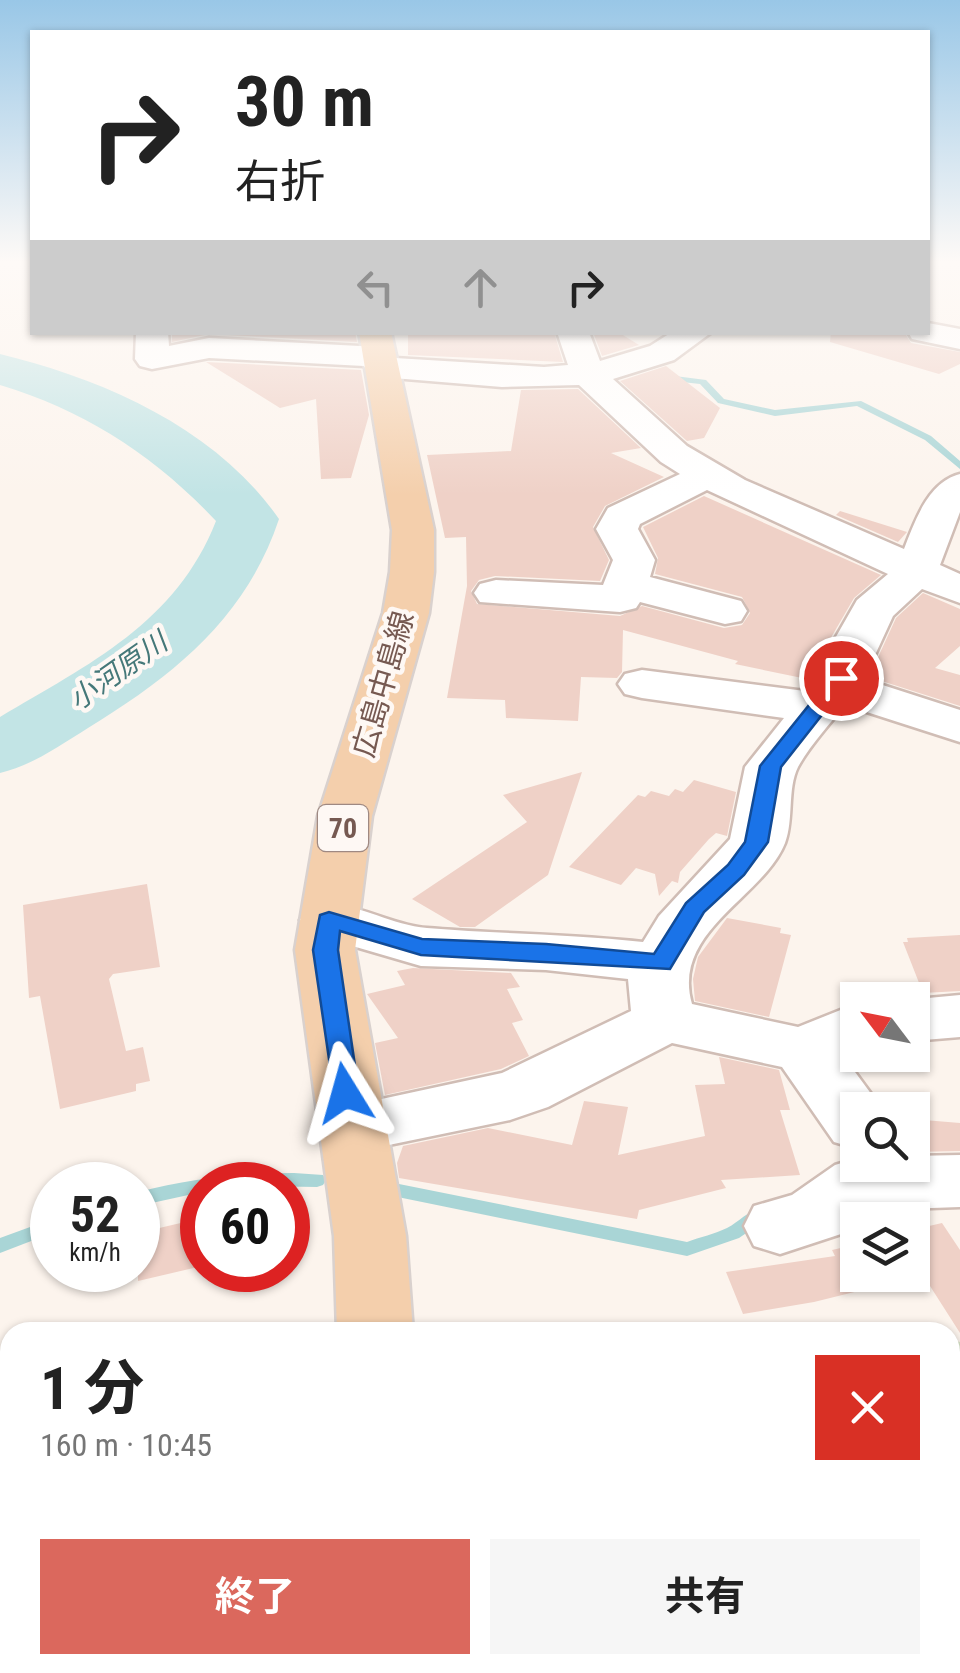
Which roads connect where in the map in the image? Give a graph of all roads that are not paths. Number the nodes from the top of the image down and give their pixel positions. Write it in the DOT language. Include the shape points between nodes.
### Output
graph roads {
  1 [pos="152,339"];
  2 [pos="575,339"];
  3 [pos="688,339"];
  4 [pos="207,340"];
  5 [pos="378,352"];
  6 [pos="588,375"];
  7 [pos="708,475"];
  8 [pos="960,486"];
  9 [pos="938,581"];
  10 [pos="626,584"];
  11 [pos="496,593"];
  12 [pos="725,611"];
  13 [pos="642,684"];
  14 [pos="824,696"];
  15 [pos="960,727"];
  16 [pos="329,920"];
  17 [pos="663,992"];
  18 [pos="960,1016"];
  19 [pos="930,1018"];
  20 [pos="831,1037"];
  21 [pos="851,1092"];
  22 [pos="350,1128"];
  23 [pos="930,1172"];
  24 [pos="960,1181"];
  25 [pos="861,1182"];
  26 [pos="780,1226"];
  27 [pos="374,1322"];
  1 -- 4 [label="street" via="152,358"];
  2 -- 6 [label="street"];
  3 -- 6 [label="street"];
  4 -- 5 [label="street"];
  5 -- 6 [label="street"];
  5 -- 16 [label="main road, 広島中島線 / 70" via="413,530 412,572 406,613 345,816"];
  6 -- 7 [label="street" via="674,454"];
  7 -- 9 [label="street"];
  7 -- 10 [label="street" via="622,516 617,529 634,560"];
  8 -- 9 [label="street" via="940,511"];
  9 -- 14 [label="street" via="873,610"];
  10 -- 11 [label="street" via="620,599"];
  10 -- 12 [label="street"];
  13 -- 14 [label="street"];
  14 -- 15 [label="street"];
  14 -- 17 [label="street" via="770,766 756,842 694,908"];
  16 -- 17 [label="street" via="432,949 546,952"];
  16 -- 22 [label="main road, 広島中島線 / 70" via="326,950"];
  17 -- 20 [label="street"];
  17 -- 22 [label="street" via="525,1090"];
  18 -- 19 [label="street"];
  20 -- 21 [label="street"];
  22 -- 27 [label="main road, 広島中島線 / 70" via="370,1236"];
  23 -- 24 [label="street"];
  25 -- 26 [label="street" via="816,1215"];
}
